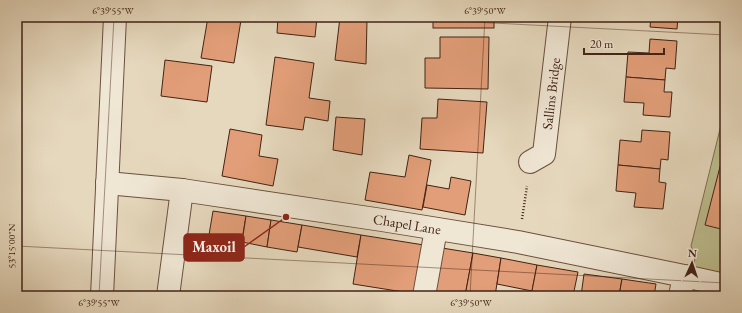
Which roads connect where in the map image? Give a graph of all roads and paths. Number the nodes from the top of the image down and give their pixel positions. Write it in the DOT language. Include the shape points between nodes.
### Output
graph roads {
  1 [pos="115,17"];
  2 [pos="560,17"];
  3 [pos="530,162"];
  4 [pos="107,183"];
  5 [pos="182,190"];
  6 [pos="436,229"];
  7 [pos="518,242"];
  8 [pos="725,285"];
  9 [pos="682,286"];
  10 [pos="102,296"];
  11 [pos="168,296"];
  12 [pos="424,296"];
  1 -- 4 [label="street"];
  2 -- 3 [label="street, Sallins Bridge" via="544,154"];
  3 -- 7 [label="path"];
  4 -- 5 [label="street, Chapel Lane"];
  4 -- 10 [label="street"];
  5 -- 6 [label="street, Chapel Lane"];
  5 -- 11 [label="street"];
  6 -- 7 [label="street, Chapel Lane"];
  6 -- 12 [label="street"];
  7 -- 9 [label="street, Chapel Lane"];
  8 -- 9 [label="street, Chapel Lane"];
}
